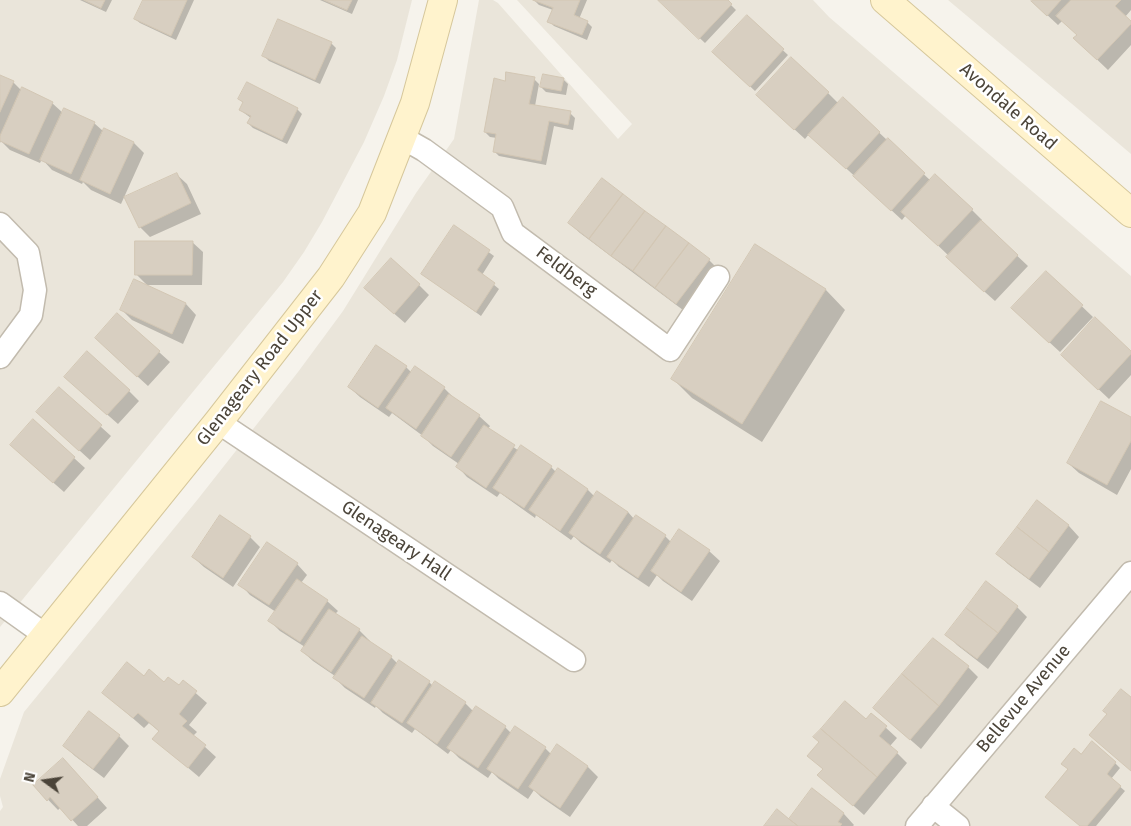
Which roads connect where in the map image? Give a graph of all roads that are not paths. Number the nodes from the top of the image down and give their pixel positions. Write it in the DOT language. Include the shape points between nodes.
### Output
graph roads {
  1 [pos="443,0"];
  2 [pos="884,0"];
  3 [pos="401,137"];
  4 [pos="1131,213"];
  5 [pos="0,224"];
  6 [pos="718,277"];
  7 [pos="0,357"];
  8 [pos="218,422"];
  9 [pos="1131,573"];
  10 [pos="0,603"];
  11 [pos="45,635"];
  12 [pos="574,660"];
  13 [pos="0,692"];
  14 [pos="933,806"];
  15 [pos="916,826"];
  16 [pos="958,826"];
  1 -- 3 [label="main road, Glenageary Road Upper" via="415,103"];
  2 -- 4 [label="main road, Avondale Road"];
  3 -- 6 [label="street, Feldberg" via="502,207 513,233 670,350"];
  3 -- 8 [label="main road, Glenageary Road Upper" via="372,213 331,277"];
  5 -- 7 [label="street" via="28,253 35,290 31,315"];
  8 -- 11 [label="main road, Glenageary Road Upper"];
  8 -- 12 [label="street, Glenageary Hall"];
  9 -- 14 [label="street, Bellevue Avenue"];
  10 -- 11 [label="street"];
  11 -- 13 [label="main road, Glenageary Road Upper"];
  14 -- 15 [label="street, Bellevue Avenue"];
  14 -- 16 [label="street"];
}
